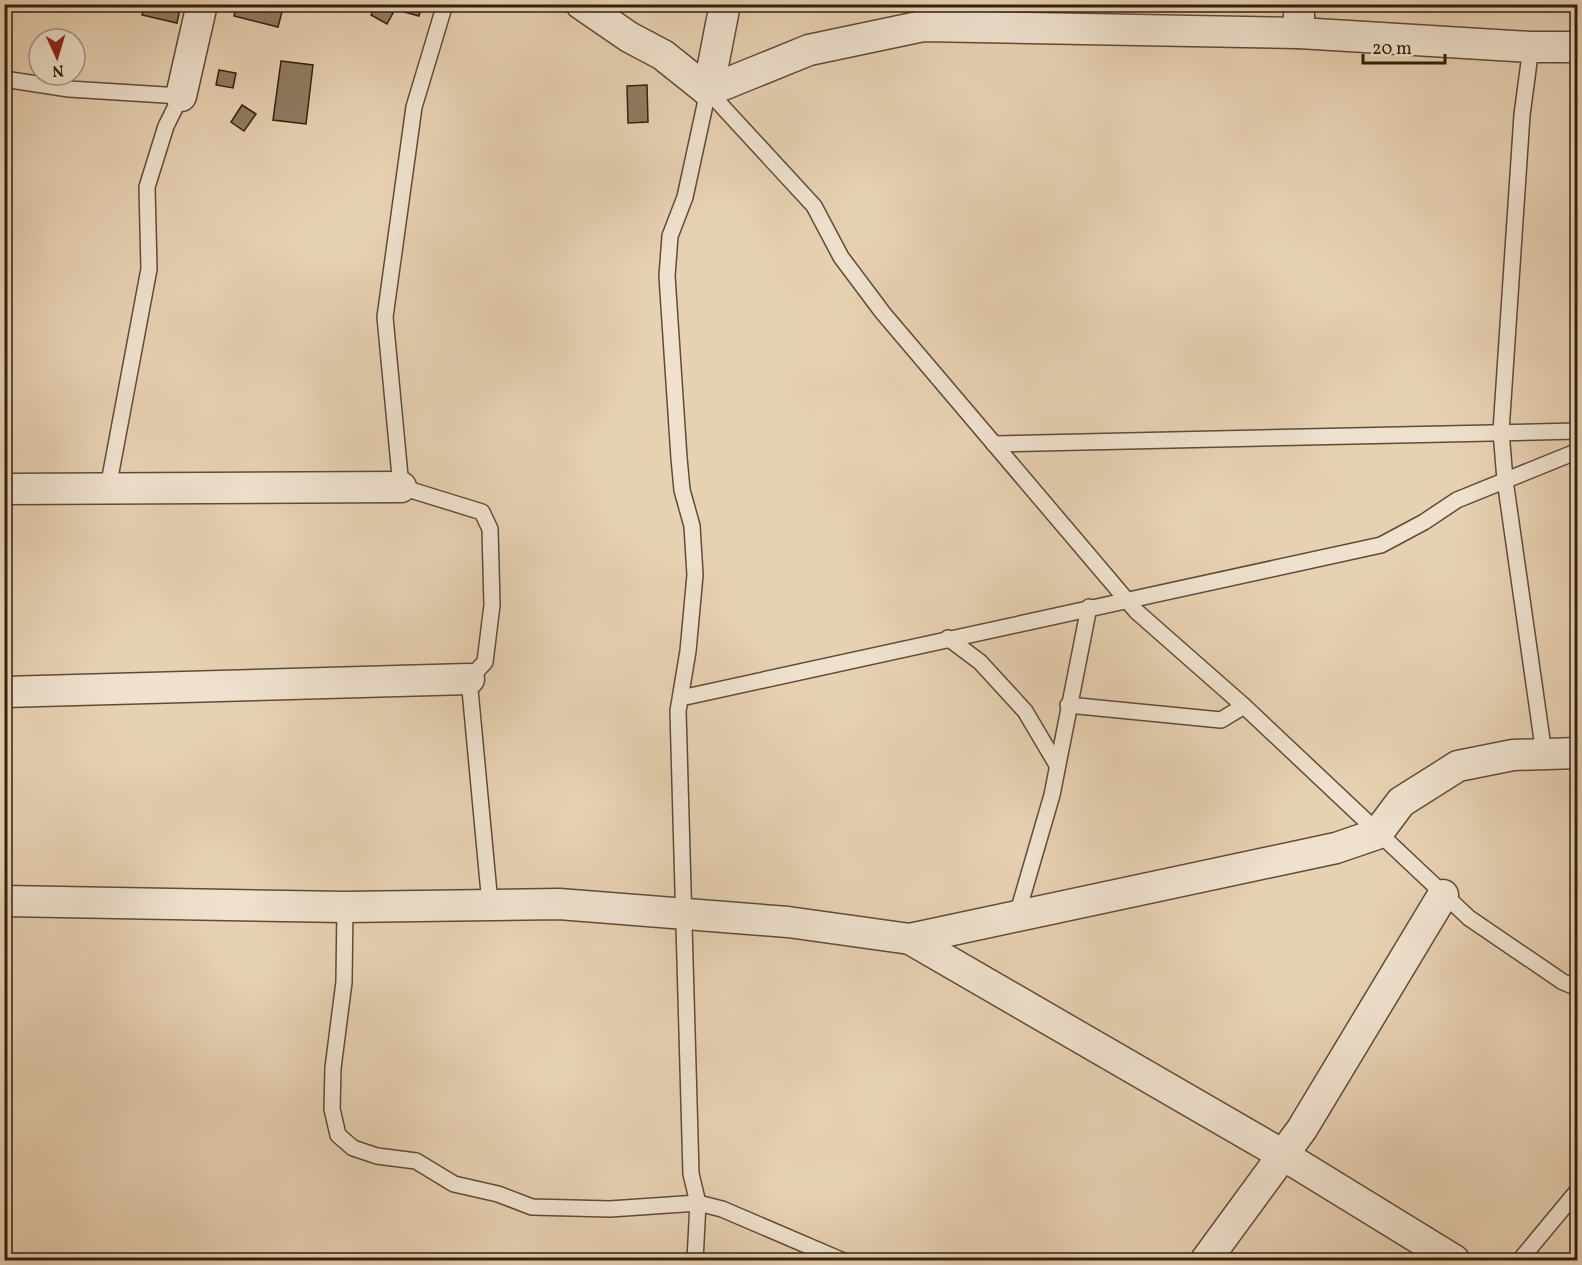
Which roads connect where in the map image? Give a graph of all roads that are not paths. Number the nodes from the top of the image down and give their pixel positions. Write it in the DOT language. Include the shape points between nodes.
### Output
graph roads {
  1 [pos="201,4"];
  2 [pos="445,4"];
  3 [pos="581,4"];
  4 [pos="725,4"];
  5 [pos="1299,19"];
  6 [pos="1531,46"];
  7 [pos="1578,47"];
  8 [pos="4,79"];
  9 [pos="708,91"];
  10 [pos="181,96"];
  11 [pos="1501,431"];
  12 [pos="1578,431"];
  13 [pos="994,444"];
  14 [pos="1578,451"];
  15 [pos="1505,480"];
  16 [pos="401,487"];
  17 [pos="108,488"];
  18 [pos="4,489"];
  19 [pos="1127,600"];
  20 [pos="1089,607"];
  21 [pos="948,638"];
  22 [pos="469,680"];
  23 [pos="4,692"];
  24 [pos="681,698"];
  25 [pos="1068,705"];
  26 [pos="1244,706"];
  27 [pos="1578,753"];
  28 [pos="1544,754"];
  29 [pos="1057,765"];
  30 [pos="1377,834"];
  31 [pos="1443,895"];
  32 [pos="4,901"];
  33 [pos="490,904"];
  34 [pos="345,907"];
  35 [pos="684,914"];
  36 [pos="1017,915"];
  37 [pos="910,939"];
  38 [pos="1578,988"];
  39 [pos="1283,1155"];
  40 [pos="1578,1190"];
  41 [pos="698,1203"];
  42 [pos="695,1260"];
  43 [pos="841,1260"];
  44 [pos="1206,1260"];
  45 [pos="1454,1260"];
  46 [pos="1520,1260"];
  1 -- 10 [label="street"];
  2 -- 16 [label="lane" via="414,107 385,317"];
  3 -- 9 [label="street" via="663,55"];
  4 -- 9 [label="street"];
  5 -- 6 [label="street"];
  5 -- 9 [label="street" via="923,26 809,50"];
  6 -- 7 [label="street"];
  6 -- 11 [label="lane" via="1522,115"];
  8 -- 10 [label="lane" via="69,89"];
  9 -- 13 [label="lane" via="814,206 841,257 883,313"];
  9 -- 24 [label="lane" via="685,197 670,236 667,276 682,490 692,526 696,575"];
  10 -- 17 [label="lane" via="166,126 147,187 148,269"];
  11 -- 12 [label="lane"];
  11 -- 13 [label="lane"];
  11 -- 15 [label="lane"];
  13 -- 19 [label="lane"];
  14 -- 15 [label="lane"];
  15 -- 19 [label="lane" via="1457,500 1381,545"];
  15 -- 28 [label="lane"];
  16 -- 17 [label="street"];
  16 -- 22 [label="lane" via="482,512 490,529 492,606 488,652 485,662"];
  17 -- 18 [label="street"];
  19 -- 20 [label="lane"];
  19 -- 26 [label="lane"];
  20 -- 21 [label="lane"];
  20 -- 25 [label="lane"];
  21 -- 24 [label="lane"];
  21 -- 29 [label="lane" via="980,662 1025,711"];
  22 -- 23 [label="street"];
  22 -- 33 [label="lane"];
  24 -- 35 [label="lane" via="678,711"];
  25 -- 26 [label="lane" via="1221,720"];
  25 -- 29 [label="lane"];
  26 -- 30 [label="lane"];
  27 -- 28 [label="street"];
  28 -- 30 [label="street" via="1513,755 1458,766 1401,802"];
  29 -- 36 [label="lane" via="1042,836"];
  30 -- 31 [label="lane"];
  30 -- 36 [label="street" via="1336,848"];
  31 -- 38 [label="lane" via="1507,945"];
  31 -- 39 [label="street"];
  32 -- 34 [label="street"];
  33 -- 34 [label="street"];
  33 -- 35 [label="street" via="559,904"];
  34 -- 41 [label="lane" via="344,982 332,1109 338,1135 353,1148 416,1161 454,1184 532,1207 610,1209"];
  35 -- 37 [label="street" via="788,922"];
  35 -- 41 [label="lane" via="691,1174"];
  36 -- 37 [label="street"];
  37 -- 39 [label="street"];
  39 -- 44 [label="street"];
  39 -- 45 [label="street"];
  40 -- 46 [label="lane"];
  41 -- 42 [label="lane"];
  41 -- 43 [label="lane" via="722,1209"];
}
